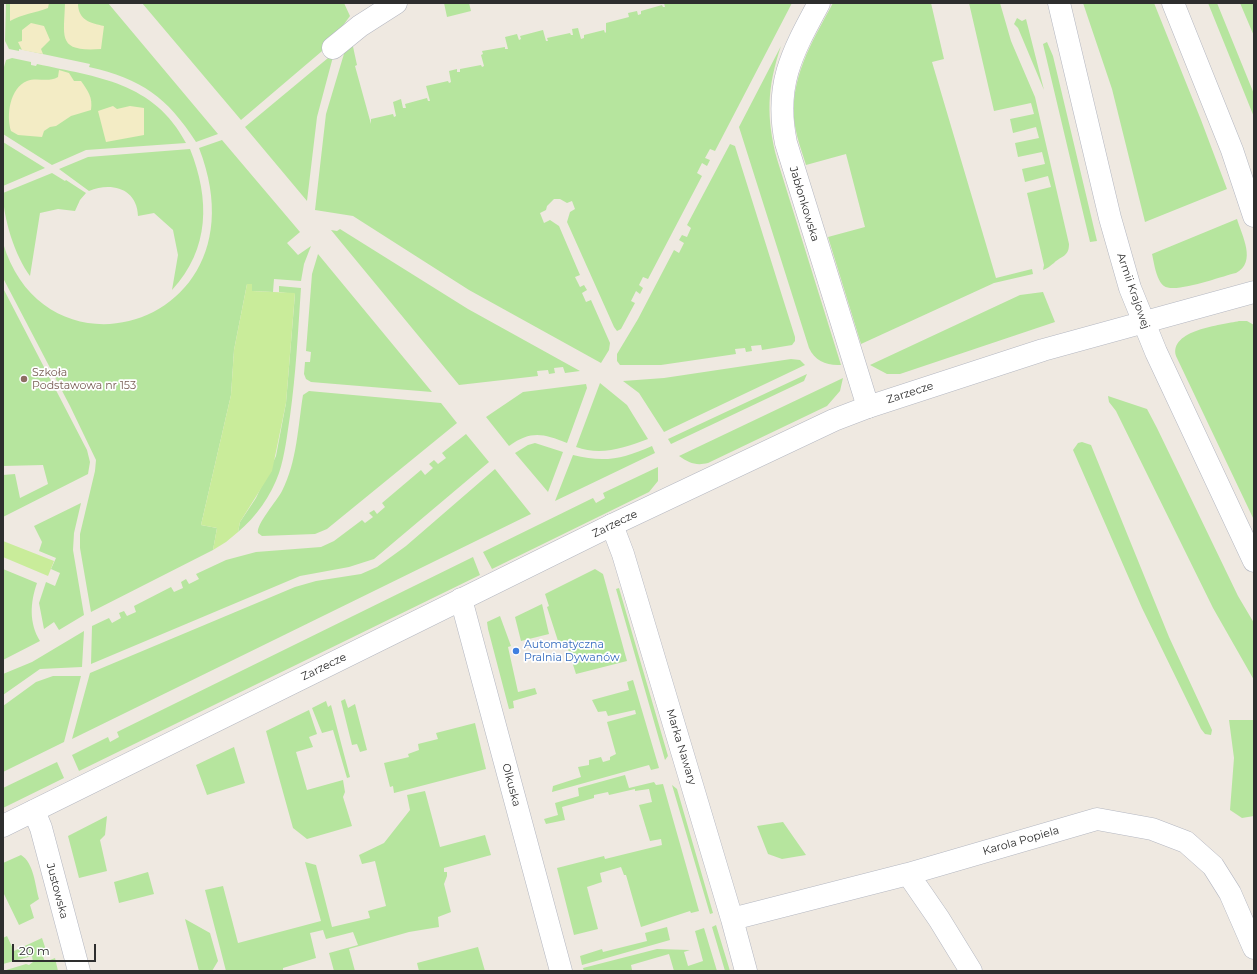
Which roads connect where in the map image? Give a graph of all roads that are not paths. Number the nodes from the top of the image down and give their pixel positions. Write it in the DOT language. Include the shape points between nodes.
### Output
graph roads {
  1 [pos="396,3"];
  2 [pos="819,3"];
  3 [pos="1059,3"];
  4 [pos="1173,3"];
  5 [pos="333,48"];
  6 [pos="1232,150"];
  7 [pos="1254,175"];
  8 [pos="1254,216"];
  9 [pos="1254,292"];
  10 [pos="1143,322"];
  11 [pos="868,407"];
  12 [pos="612,525"];
  13 [pos="1254,561"];
  14 [pos="461,599"];
  15 [pos="34,811"];
  16 [pos="3,826"];
  17 [pos="908,874"];
  18 [pos="732,919"];
  19 [pos="1254,948"];
  20 [pos="79,971"];
  21 [pos="561,971"];
  22 [pos="746,971"];
  23 [pos="971,971"];
  1 -- 5 [label="street" via="360,26"];
  2 -- 11 [label="street, Jabłonkowska" via="798,40 786,74 781,106 783,128"];
  3 -- 10 [label="street, Armii Krajowej" via="1119,252"];
  4 -- 6 [label="street"];
  6 -- 7 [label="street"];
  6 -- 8 [label="street"];
  9 -- 10 [label="street, Zarzecze"];
  10 -- 11 [label="street, Zarzecze" via="1043,350"];
  10 -- 13 [label="street, Armii Krajowej"];
  11 -- 12 [label="street, Zarzecze" via="806,433"];
  12 -- 14 [label="street, Zarzecze"];
  12 -- 18 [label="street, Marka Nawary" via="621,547"];
  14 -- 15 [label="street, Zarzecze"];
  14 -- 21 [label="street, Olkuska"];
  15 -- 16 [label="street, Zarzecze"];
  15 -- 20 [label="street, Justowska" via="41,828"];
  17 -- 18 [label="street, Karola Popiela"];
  17 -- 19 [label="street, Karola Popiela" via="1097,819 1152,829 1186,842 1213,866 1230,893"];
  17 -- 23 [label="street" via="940,919"];
  18 -- 22 [label="street, Marka Nawary"];
}
